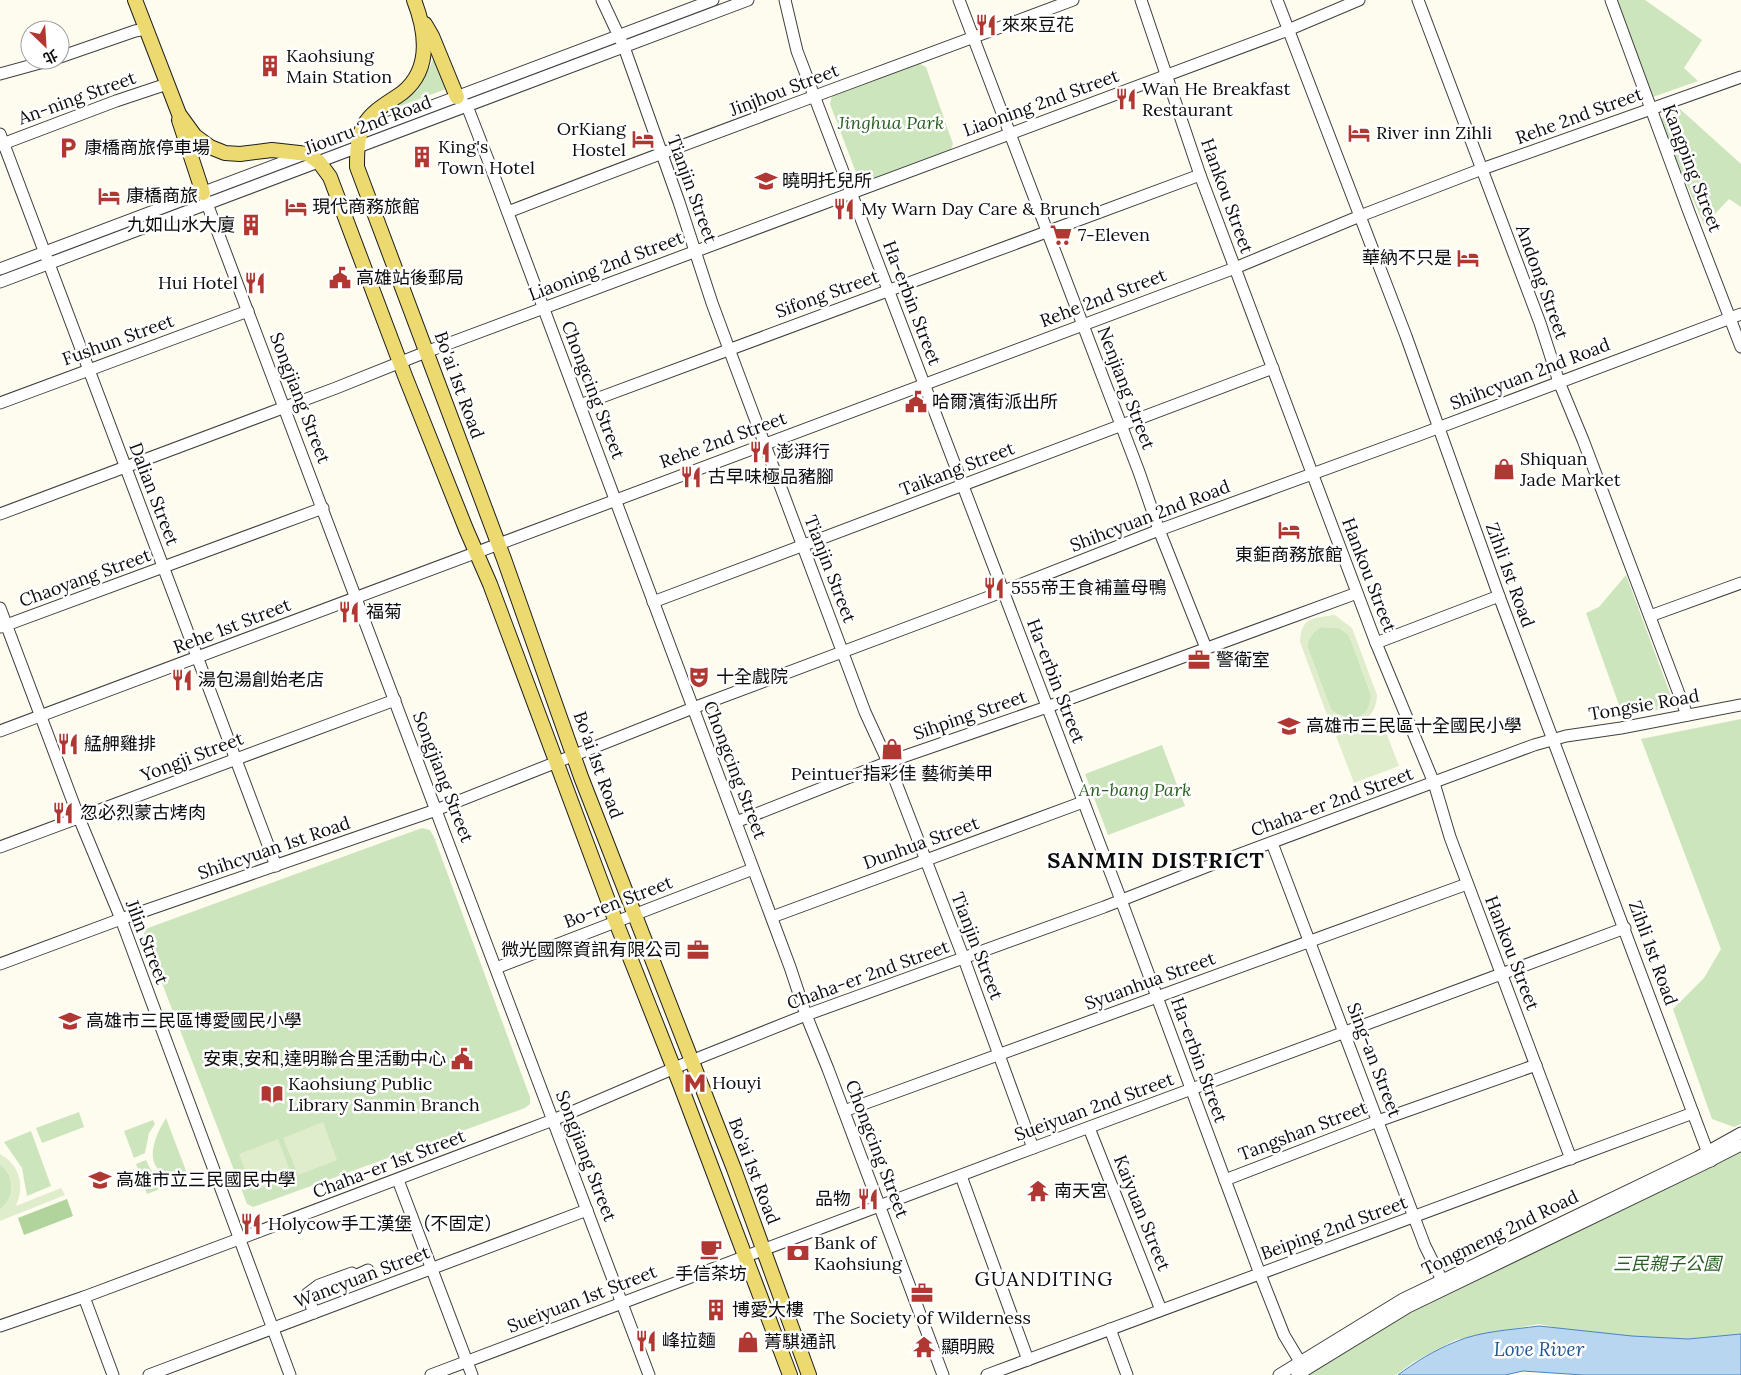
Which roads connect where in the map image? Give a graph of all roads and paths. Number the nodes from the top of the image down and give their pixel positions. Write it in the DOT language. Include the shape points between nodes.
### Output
graph roads {
  1 [pos="135,0"];
  2 [pos="602,0"];
  3 [pos="713,0"];
  4 [pos="748,0"];
  5 [pos="785,0"];
  6 [pos="960,0"];
  7 [pos="1073,0"];
  8 [pos="1141,0"];
  9 [pos="1277,0"];
  10 [pos="1359,0"];
  11 [pos="1418,0"];
  12 [pos="1611,0"];
  13 [pos="416,6"];
  14 [pos="146,29"];
  15 [pos="1288,30"];
  16 [pos="619,36"];
  17 [pos="974,37"];
  18 [pos="624,47"];
  19 [pos="70,53"];
  20 [pos="20,69"];
  21 [pos="0,74"];
  22 [pos="1166,75"];
  23 [pos="1741,77"];
  24 [pos="167,84"];
  25 [pos="814,97"];
  26 [pos="462,101"];
  27 [pos="175,105"];
  28 [pos="1651,109"];
  29 [pos="360,133"];
  30 [pos="1010,134"];
  31 [pos="1,141"];
  32 [pos="357,148"];
  33 [pos="661,152"];
  34 [pos="313,158"];
  35 [pos="1482,169"];
  36 [pos="1200,175"];
  37 [pos="851,193"];
  38 [pos="205,198"];
  39 [pos="508,212"];
  40 [pos="1360,216"];
  41 [pos="1047,231"];
  42 [pos="696,251"];
  43 [pos="45,252"];
  44 [pos="49,264"];
  45 [pos="1235,268"];
  46 [pos="0,269"];
  47 [pos="0,282"];
  48 [pos="888,290"];
  49 [pos="544,308"];
  50 [pos="248,311"];
  51 [pos="1741,314"];
  52 [pos="1730,318"];
  53 [pos="1083,324"];
  54 [pos="1741,348"];
  55 [pos="729,349"];
  56 [pos="426,352"];
  57 [pos="400,363"];
  58 [pos="1273,368"];
  59 [pos="89,370"];
  60 [pos="1559,382"];
  61 [pos="924,384"];
  62 [pos="0,403"];
  63 [pos="580,405"];
  64 [pos="285,408"];
  65 [pos="1121,425"];
  66 [pos="1439,427"];
  67 [pos="764,444"];
  68 [pos="126,467"];
  69 [pos="1312,474"];
  70 [pos="963,485"];
  71 [pos="615,499"];
  72 [pos="323,508"];
  73 [pos="0,514"];
  74 [pos="1159,530"];
  75 [pos="498,544"];
  76 [pos="803,546"];
  77 [pos="476,553"];
  78 [pos="163,567"];
  79 [pos="1741,583"];
  80 [pos="1003,592"];
  81 [pos="1357,593"];
  82 [pos="1499,596"];
  83 [pos="356,598"];
  84 [pos="654,602"];
  85 [pos="0,608"];
  86 [pos="1650,616"];
  87 [pos="3,627"];
  88 [pos="1376,643"];
  89 [pos="1206,648"];
  90 [pos="843,652"];
  91 [pos="197,657"];
  92 [pos="395,700"];
  93 [pos="1741,705"];
  94 [pos="1047,707"];
  95 [pos="693,708"];
  96 [pos="1687,715"];
  97 [pos="41,716"];
  98 [pos="0,732"];
  99 [pos="1553,739"];
  100 [pos="574,757"];
  101 [pos="236,759"];
  102 [pos="888,762"];
  103 [pos="558,763"];
  104 [pos="1434,783"];
  105 [pos="1084,802"];
  106 [pos="436,810"];
  107 [pos="79,818"];
  108 [pos="736,822"];
  109 [pos="1272,843"];
  110 [pos="0,847"];
  111 [pos="925,860"];
  112 [pos="276,866"];
  113 [pos="753,869"];
  114 [pos="1467,884"];
  115 [pos="1121,900"];
  116 [pos="634,915"];
  117 [pos="772,917"];
  118 [pos="121,919"];
  119 [pos="616,922"];
  120 [pos="1625,928"];
  121 [pos="1310,941"];
  122 [pos="964,959"];
  123 [pos="0,964"];
  124 [pos="496,968"];
  125 [pos="1501,974"];
  126 [pos="1157,997"];
  127 [pos="806,1015"];
  128 [pos="1345,1033"];
  129 [pos="998,1054"];
  130 [pos="691,1061"];
  131 [pos="1536,1065"];
  132 [pos="674,1068"];
  133 [pos="1192,1090"];
  134 [pos="844,1110"];
  135 [pos="1693,1114"];
  136 [pos="553,1120"];
  137 [pos="1378,1121"];
  138 [pos="1090,1128"];
  139 [pos="1741,1133"];
  140 [pos="1741,1144"];
  141 [pos="1033,1148"];
  142 [pos="1710,1156"];
  143 [pos="1571,1159"];
  144 [pos="961,1176"];
  145 [pos="398,1180"];
  146 [pos="1225,1180"];
  147 [pos="880,1206"];
  148 [pos="587,1210"];
  149 [pos="1414,1217"];
  150 [pos="239,1239"];
  151 [pos="763,1249"];
  152 [pos="744,1256"];
  153 [pos="432,1269"];
  154 [pos="368,1270"];
  155 [pos="1260,1274"];
  156 [pos="1444,1284"];
  157 [pos="84,1297"];
  158 [pos="622,1302"];
  159 [pos="1162,1310"];
  160 [pos="314,1313"];
  161 [pos="0,1326"];
  162 [pos="272,1329"];
  163 [pos="1110,1329"];
  164 [pos="1028,1360"];
  165 [pos="467,1362"];
  166 [pos="1301,1369"];
  167 [pos="113,1375"];
  168 [pos="149,1375"];
  169 [pos="290,1375"];
  170 [pos="431,1375"];
  171 [pos="472,1375"];
  172 [pos="649,1375"];
  173 [pos="790,1375"];
  174 [pos="809,1375"];
  175 [pos="943,1375"];
  176 [pos="987,1375"];
  177 [pos="1128,1375"];
  178 [pos="1280,1375"];
  1 -- 14 [label="main road"];
  2 -- 16 [label="street, Tianjin Street"];
  3 -- 16 [label="street, Jiouru 2nd Road"];
  4 -- 18 [label="street, Jiouru 2nd Road"];
  5 -- 25 [label="street, Ha-erbin Street" via="797,51"];
  6 -- 17 [label="street, Nenjiang Street"];
  7 -- 17 [label="street, Jinjhou Street"];
  8 -- 22 [label="street, Hankou Street"];
  9 -- 15 [label="street, Zihli 1st Road"];
  10 -- 15 [label="street, Liaoning 2nd Street"];
  11 -- 35 [label="street, Andong Street"];
  12 -- 28 [label="street, Kangping Street"];
  13 -- 26 [label="main road"];
  13 -- 29 [label="main road" via="424,49 417,74 408,87 372,115"];
  14 -- 19 [label="street"];
  14 -- 24 [label="main road"];
  15 -- 22 [label="street, Liaoning 2nd Street"];
  15 -- 40 [label="street, Zihli 1st Road"];
  16 -- 18 [label="street, Tianjin Street"];
  16 -- 26 [label="street, Jiouru 2nd Road"];
  17 -- 25 [label="street, Jinjhou Street"];
  17 -- 30 [label="street, Nenjiang Street"];
  18 -- 26 [label="street, Jiouru 2nd Road"];
  18 -- 33 [label="street, Tianjin Street"];
  20 -- 21 [label="street"];
  22 -- 30 [label="street, Liaoning 2nd Street"];
  22 -- 36 [label="street, Hankou Street"];
  23 -- 28 [label="street, Rehe 2nd Street"];
  24 -- 27 [label="main road"];
  24 -- 31 [label="street, An-ning Street"];
  25 -- 33 [label="street, Jinjhou Street"];
  25 -- 37 [label="street, Ha-erbin Street"];
  26 -- 29 [label="street, Jiouru 2nd Road"];
  26 -- 32 [label="street, Jiouru 2nd Road"];
  26 -- 39 [label="street, Chongcing Street"];
  27 -- 34 [label="main road" via="195,136 217,151 233,154 272,150"];
  27 -- 38 [label="main road" via="181,132"];
  28 -- 35 [label="street, Rehe 2nd Street"];
  28 -- 52 [label="street, Kangping Street"];
  29 -- 32 [label="main road, Bo'ai 1st Road"];
  29 -- 34 [label="street, Jiouru 2nd Road"];
  30 -- 37 [label="street, Liaoning 2nd Street"];
  30 -- 41 [label="street, Nenjiang Street"];
  31 -- 43 [label="street, Dalian Street"];
  32 -- 34 [label="street, Jiouru 2nd Road"];
  32 -- 56 [label="main road, Bo'ai 1st Road" via="357,167"];
  33 -- 39 [label="street, Jinjhou Street"];
  33 -- 42 [label="street, Tianjin Street"];
  34 -- 38 [label="street, Jiouru 2nd Road"];
  34 -- 57 [label="main road, Bo'ai 1st Road" via="332,183"];
  35 -- 40 [label="street, Rehe 2nd Street"];
  35 -- 60 [label="street, Andong Street"];
  36 -- 41 [label="street, Sifong Street"];
  36 -- 45 [label="street, Hankou Street"];
  37 -- 42 [label="street, Liaoning 2nd Street"];
  37 -- 48 [label="street, Ha-erbin Street"];
  38 -- 43 [label="street, Jiouru 2nd Road"];
  38 -- 44 [label="street, Jiouru 2nd Road"];
  38 -- 50 [label="street, Songjiang Street"];
  39 -- 49 [label="street, Chongcing Street"];
  40 -- 45 [label="street, Rehe 2nd Street"];
  40 -- 66 [label="street, Zihli 1st Road"];
  41 -- 48 [label="street, Sifong Street"];
  41 -- 53 [label="street, Nenjiang Street"];
  42 -- 49 [label="street, Liaoning 2nd Street"];
  42 -- 55 [label="street, Tianjin Street"];
  43 -- 44 [label="street, Dalian Street"];
  43 -- 46 [label="street, Jiouru 2nd Road"];
  44 -- 47 [label="street, Jiouru 2nd Road"];
  44 -- 59 [label="street, Dalian Street"];
  45 -- 53 [label="street, Rehe 2nd Street"];
  45 -- 58 [label="street, Hankou Street"];
  48 -- 55 [label="street, Sifong Street"];
  48 -- 61 [label="street, Ha-erbin Street"];
  49 -- 56 [label="street, Liaoning 2nd Street"];
  49 -- 63 [label="street, Chongcing Street"];
  50 -- 59 [label="street, Fushun Street"];
  50 -- 64 [label="street, Songjiang Street"];
  51 -- 52 [label="street, Shihcyuan 2nd Road"];
  52 -- 54 [label="street, Kangping Street"];
  52 -- 60 [label="street, Shihcyuan 2nd Road"];
  53 -- 61 [label="street, Rehe 2nd Street"];
  53 -- 65 [label="street, Nenjiang Street"];
  55 -- 63 [label="street, Sifong Street"];
  55 -- 67 [label="street, Tianjin Street"];
  56 -- 57 [label="street, Liaoning 2nd Street"];
  56 -- 75 [label="main road, Bo'ai 1st Road"];
  57 -- 64 [label="street, Liaoning 2nd Street"];
  57 -- 77 [label="main road, Bo'ai 1st Road"];
  58 -- 65 [label="street, Taikang Street"];
  58 -- 69 [label="street, Hankou Street"];
  59 -- 62 [label="street, Fushun Street"];
  59 -- 68 [label="street, Dalian Street"];
  60 -- 66 [label="street, Shihcyuan 2nd Road"];
  60 -- 86 [label="street, Andong Street"];
  61 -- 67 [label="street, Rehe 2nd Street"];
  61 -- 70 [label="street, Ha-erbin Street"];
  63 -- 71 [label="street, Chongcing Street"];
  64 -- 68 [label="street, Liaoning 2nd Street"];
  64 -- 72 [label="street, Songjiang Street"];
  65 -- 70 [label="street, Taikang Street"];
  65 -- 74 [label="street, Nenjiang Street"];
  66 -- 69 [label="street, Shihcyuan 2nd Road"];
  66 -- 82 [label="street, Zihli 1st Road"];
  67 -- 71 [label="street, Rehe 2nd Street"];
  67 -- 76 [label="street, Tianjin Street"];
  68 -- 73 [label="street, Liaoning 2nd Street"];
  68 -- 78 [label="street, Dalian Street"];
  69 -- 74 [label="street, Shihcyuan 2nd Road"];
  69 -- 81 [label="street, Hankou Street"];
  70 -- 76 [label="street, Taikang Street"];
  70 -- 80 [label="street, Ha-erbin Street"];
  71 -- 75 [label="street, Rehe 2nd Street"];
  71 -- 84 [label="street, Chongcing Street"];
  72 -- 78 [label="street, Chaoyang Street"];
  72 -- 83 [label="street, Songjiang Street"];
  74 -- 80 [label="street, Shihcyuan 2nd Road"];
  74 -- 89 [label="street, Nenjiang Street"];
  75 -- 77 [label="street, Rehe 2nd Street"];
  75 -- 100 [label="main road, Bo'ai 1st Road"];
  76 -- 84 [label="street, Taikang Street"];
  76 -- 90 [label="street, Tianjin Street"];
  77 -- 83 [label="street, Rehe 1st Street"];
  77 -- 103 [label="main road, Bo'ai 1st Road"];
  78 -- 87 [label="street, Chaoyang Street"];
  78 -- 91 [label="street, Dalian Street"];
  79 -- 86 [label="street"];
  80 -- 90 [label="street, Shihcyuan 2nd Road"];
  80 -- 94 [label="street, Ha-erbin Street"];
  81 -- 88 [label="street, Hankou Street"];
  81 -- 89 [label="street, Sihping Street"];
  82 -- 88 [label="street"];
  82 -- 99 [label="street, Zihli 1st Road"];
  83 -- 91 [label="street, Rehe 1st Street"];
  83 -- 92 [label="street, Songjiang Street"];
  84 -- 95 [label="street, Chongcing Street"];
  85 -- 87 [label="street, Jilin Street"];
  86 -- 96 [label="street, Andong Street"];
  87 -- 97 [label="street, Jilin Street"];
  88 -- 104 [label="street, Hankou Street"];
  89 -- 94 [label="street, Sihping Street"];
  90 -- 95 [label="street, Shihcyuan 2nd Road"];
  90 -- 102 [label="street, Tianjin Street"];
  91 -- 97 [label="street, Rehe 1st Street"];
  91 -- 101 [label="street, Dalian Street"];
  92 -- 101 [label="street, Yongji Street"];
  92 -- 106 [label="street, Songjiang Street"];
  93 -- 96 [label="street, Tongsie Road"];
  94 -- 102 [label="street, Sihping Street"];
  94 -- 105 [label="street, Ha-erbin Street"];
  95 -- 100 [label="street, Shihcyuan 2nd Road"];
  95 -- 108 [label="street, Chongcing Street"];
  96 -- 99 [label="street, Tongsie Road"];
  97 -- 98 [label="street, Rehe 1st Street"];
  97 -- 107 [label="street, Jilin Street"];
  99 -- 104 [label="street, Chaha-er 2nd Street"];
  99 -- 120 [label="street, Zihli 1st Road"];
  100 -- 103 [label="street, Shihcyuan 2nd Road"];
  100 -- 116 [label="main road, Bo'ai 1st Road"];
  101 -- 107 [label="street, Yongji Street"];
  101 -- 112 [label="street, Dalian Street"];
  102 -- 108 [label="street, Sihping Street"];
  102 -- 111 [label="street, Tianjin Street"];
  103 -- 106 [label="street, Shihcyuan 1st Road"];
  103 -- 119 [label="main road, Bo'ai 1st Road"];
  104 -- 109 [label="street, Chaha-er 2nd Street"];
  104 -- 114 [label="street, Hankou Street"];
  105 -- 111 [label="street, Dunhua Street"];
  105 -- 115 [label="street, Ha-erbin Street"];
  106 -- 112 [label="street, Shihcyuan 1st Road"];
  106 -- 124 [label="street, Songjiang Street"];
  107 -- 110 [label="street, Yongji Street"];
  107 -- 118 [label="street, Jilin Street"];
  108 -- 113 [label="street, Chongcing Street"];
  109 -- 115 [label="street, Chaha-er 2nd Street"];
  109 -- 121 [label="street, Sing-an Street"];
  111 -- 117 [label="street, Dunhua Street"];
  111 -- 122 [label="street, Tianjin Street"];
  112 -- 118 [label="street, Shihcyuan 1st Road"];
  113 -- 116 [label="street, Bo-ren Street"];
  113 -- 117 [label="street, Chongcing Street"];
  114 -- 121 [label="street, Syuanhua Street"];
  114 -- 125 [label="street, Hankou Street"];
  115 -- 122 [label="street, Chaha-er 2nd Street"];
  115 -- 126 [label="street, Ha-erbin Street"];
  116 -- 119 [label="street, Bo-ren Street"];
  116 -- 130 [label="main road, Bo'ai 1st Road"];
  117 -- 127 [label="street, Chongcing Street"];
  118 -- 123 [label="street, Shihcyuan 1st Road"];
  118 -- 150 [label="street, Jilin Street"];
  119 -- 124 [label="street, Bo-ren Street"];
  119 -- 132 [label="main road, Bo'ai 1st Road"];
  120 -- 125 [label="street, Sueiyuan 2nd Street"];
  120 -- 135 [label="street, Zihli 1st Road"];
  121 -- 126 [label="street, Syuanhua Street"];
  121 -- 128 [label="street, Sing-an Street"];
  122 -- 127 [label="street, Chaha-er 2nd Street"];
  122 -- 129 [label="street, Tianjin Street"];
  124 -- 136 [label="street, Songjiang Street"];
  125 -- 128 [label="street, Sueiyuan 2nd Street"];
  125 -- 131 [label="street, Hankou Street"];
  126 -- 129 [label="street, Syuanhua Street"];
  126 -- 133 [label="street, Ha-erbin Street"];
  127 -- 130 [label="street, Chaha-er 2nd Street"];
  127 -- 134 [label="street, Chongcing Street"];
  128 -- 133 [label="street, Sueiyuan 2nd Street"];
  128 -- 137 [label="street, Sing-an Street"];
  129 -- 134 [label="street, Syuanhua Street"];
  129 -- 141 [label="street, Tianjin Street"];
  130 -- 132 [label="street, Chaha-er 2nd Street"];
  130 -- 151 [label="main road, Bo'ai 1st Road"];
  131 -- 137 [label="street, Tangshan Street"];
  131 -- 143 [label="street, Hankou Street"];
  132 -- 136 [label="street, Chaha-er 1st Street"];
  132 -- 152 [label="main road, Bo'ai 1st Road"];
  133 -- 138 [label="street, Sueiyuan 2nd Street"];
  133 -- 146 [label="street, Ha-erbin Street"];
  134 -- 147 [label="street, Chongcing Street"];
  135 -- 142 [label="street, Zihli 1st Road"];
  135 -- 143 [label="street, Beiping 2nd Street"];
  136 -- 145 [label="street, Chaha-er 1st Street"];
  136 -- 148 [label="street, Songjiang Street"];
  137 -- 146 [label="street, Tangshan Street"];
  137 -- 149 [label="street, Sing-an Street"];
  138 -- 141 [label="street, Sueiyuan 2nd Street"];
  138 -- 159 [label="street, Kaiyuan Street"];
  139 -- 142 [label="street, Tongmeng 2nd Road"];
  140 -- 142 [label="street, Tongmeng 2nd Road"];
  141 -- 144 [label="street, Sueiyuan 2nd Street"];
  142 -- 156 [label="street, Tongmeng 2nd Road"];
  143 -- 149 [label="street, Beiping 2nd Street"];
  144 -- 147 [label="street, Sueiyuan 2nd Street"];
  144 -- 164 [label="street"];
  145 -- 150 [label="street, Chaha-er 1st Street"];
  145 -- 153 [label="street"];
  146 -- 155 [label="street, Ha-erbin Street"];
  147 -- 151 [label="street, Sueiyuan 2nd Street"];
  147 -- 175 [label="street, Chongcing Street"];
  148 -- 153 [label="street, Wancyuan Street"];
  148 -- 158 [label="street, Songjiang Street"];
  149 -- 155 [label="street, Beiping 2nd Street"];
  149 -- 156 [label="street, Sing-an Street"];
  150 -- 157 [label="street, Chaha-er 1st Street"];
  150 -- 162 [label="street, Jilin Street"];
  151 -- 152 [label="street, Sueiyuan 2nd Street"];
  151 -- 174 [label="main road, Bo'ai 1st Road"];
  152 -- 158 [label="street, Sueiyuan 1st Street"];
  152 -- 173 [label="main road, Bo'ai 1st Road"];
  153 -- 160 [label="street, Wancyuan Street"];
  153 -- 165 [label="street"];
  154 -- 160 [label="street" via="319,1285 307,1294"];
  155 -- 159 [label="street, Beiping 2nd Street"];
  155 -- 166 [label="street, Ha-erbin Street"];
  156 -- 166 [label="street, Tongmeng 2nd Road" via="1403,1298"];
  157 -- 161 [label="street, Chaha-er 1st Street"];
  157 -- 167 [label="street"];
  158 -- 165 [label="street, Sueiyuan 1st Street"];
  158 -- 172 [label="street, Songjiang Street"];
  159 -- 163 [label="street, Beiping 2nd Street"];
  160 -- 162 [label="street, Wancyuan Street"];
  162 -- 168 [label="street, Wancyuan Street"];
  162 -- 169 [label="street, Jilin Street"];
  163 -- 164 [label="street, Beiping 2nd Street"];
  163 -- 177 [label="street"];
  164 -- 176 [label="street, Beiping 2nd Street"];
  165 -- 170 [label="street, Sueiyuan 1st Street"];
  165 -- 171 [label="street"];
  166 -- 178 [label="street, Tongmeng 2nd Road"];
}
